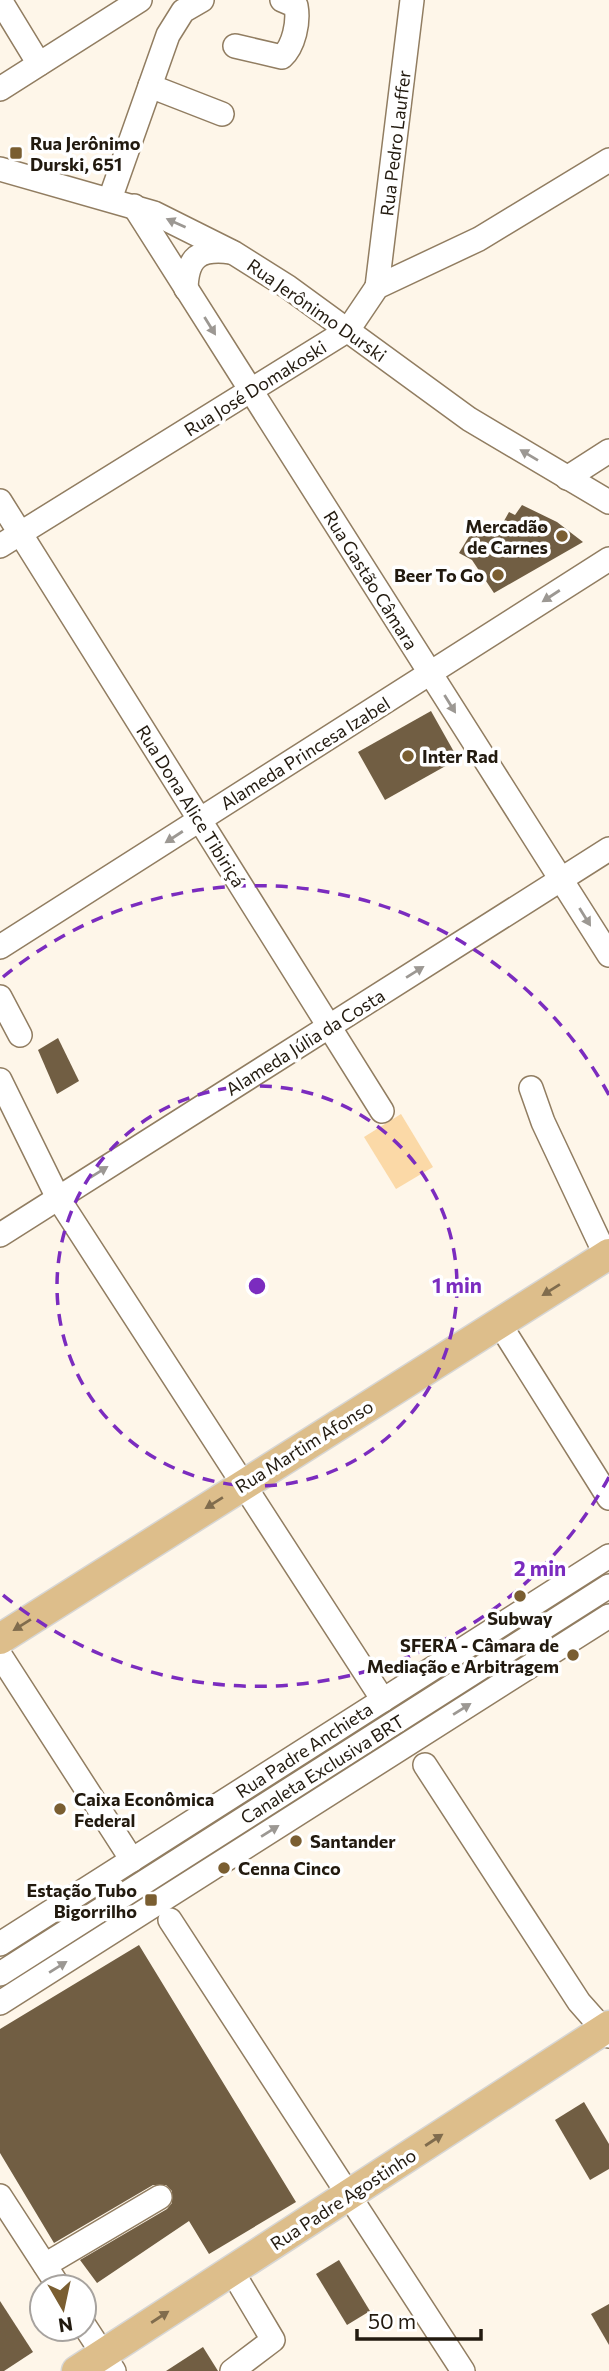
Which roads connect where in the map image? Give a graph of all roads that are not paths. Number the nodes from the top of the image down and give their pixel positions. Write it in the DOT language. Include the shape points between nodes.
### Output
graph roads {
  1 [pos="0,0"];
  2 [pos="140,0"];
  3 [pos="202,0"];
  4 [pos="282,0"];
  5 [pos="412,0"];
  6 [pos="235,46"];
  7 [pos="39,64"];
  8 [pos="150,86"];
  9 [pos="0,89"];
  10 [pos="222,114"];
  11 [pos="609,160"];
  12 [pos="0,169"];
  13 [pos="110,200"];
  14 [pos="134,206"];
  15 [pos="234,253"];
  16 [pos="377,287"];
  17 [pos="186,289"];
  18 [pos="348,330"];
  19 [pos="251,391"];
  20 [pos="609,451"];
  21 [pos="567,478"];
  22 [pos="0,501"];
  23 [pos="609,502"];
  24 [pos="20,534"];
  25 [pos="0,546"];
  26 [pos="609,559"];
  27 [pos="430,673"];
  28 [pos="200,820"];
  29 [pos="609,849"];
  30 [pos="561,879"];
  31 [pos="0,947"];
  32 [pos="609,955"];
  33 [pos="0,997"];
  34 [pos="328,1027"];
  35 [pos="20,1035"];
  36 [pos="0,1080"];
  37 [pos="531,1088"];
  38 [pos="382,1111"];
  39 [pos="58,1198"];
  40 [pos="0,1235"];
  41 [pos="607,1255"];
  42 [pos="499,1323"];
  43 [pos="244,1485"];
  44 [pos="609,1498"];
  45 [pos="609,1556"];
  46 [pos="609,1586"];
  47 [pos="609,1616"];
  48 [pos="0,1639"];
  49 [pos="0,1655"];
  50 [pos="383,1700"];
  51 [pos="425,1765"];
  52 [pos="131,1860"];
  53 [pos="170,1920"];
  54 [pos="0,1944"];
  55 [pos="0,1974"];
  56 [pos="0,2003"];
  57 [pos="607,2031"];
  58 [pos="349,2195"];
  59 [pos="0,2196"];
  60 [pos="160,2197"];
  61 [pos="45,2265"];
  62 [pos="232,2271"];
  63 [pos="50,2273"];
  64 [pos="96,2343"];
  65 [pos="109,2363"];
  66 [pos="77,2371"];
  67 [pos="232,2371"];
  68 [pos="463,2371"];
  1 -- 7 [label="street"];
  2 -- 7 [label="street"];
  3 -- 8 [label="street" via="183,11 168,35"];
  4 -- 6 [label="street" via="296,6 298,17 282,57"];
  5 -- 16 [label="street, Rua Pedro Lauffer"];
  7 -- 9 [label="street"];
  8 -- 10 [label="street"];
  8 -- 13 [label="street"];
  11 -- 16 [label="street" via="480,239"];
  12 -- 13 [label="street, Rua Jerônimo Durski"];
  13 -- 14 [label="street, Rua Jerônimo Durski"];
  15 -- 14 [label="street, Rua Jerônimo Durski, one-way"];
  14 -- 17 [label="street, Rua Gastão Câmara"];
  15 -- 17 [label="street" via="202,254 190,263"];
  15 -- 18 [label="street, Rua Jerônimo Durski"];
  16 -- 18 [label="street, Rua José Domakoski"];
  17 -- 19 [label="street, Rua Gastão Câmara, one-way"];
  18 -- 19 [label="street, Rua José Domakoski"];
  21 -- 18 [label="street, Rua Jerônimo Durski, one-way" via="470,419"];
  19 -- 24 [label="street, Rua José Domakoski"];
  19 -- 27 [label="street, Rua Gastão Câmara"];
  20 -- 21 [label="street"];
  21 -- 23 [label="street, Rua Jerônimo Durski"];
  22 -- 24 [label="street, Rua Dona Alice Tibiriçá"];
  24 -- 25 [label="street, Rua José Domakoski"];
  24 -- 28 [label="street, Rua Dona Alice Tibiriçá"];
  26 -- 27 [label="street, Alameda Princesa Izabel, one-way"];
  27 -- 28 [label="street, Alameda Princesa Izabel"];
  27 -- 30 [label="street, Rua Gastão Câmara, one-way"];
  28 -- 31 [label="street, Alameda Princesa Izabel, one-way"];
  28 -- 34 [label="street, Rua Dona Alice Tibiriçá"];
  29 -- 30 [label="street, Alameda Júlia da Costa"];
  30 -- 32 [label="street, Rua Gastão Câmara, one-way"];
  34 -- 30 [label="street, Alameda Júlia da Costa, one-way"];
  33 -- 35 [label="street"];
  34 -- 38 [label="street, Rua Dona Alice Tibiriçá"];
  39 -- 34 [label="street, Alameda Júlia da Costa, one-way"];
  36 -- 39 [label="street"];
  37 -- 41 [label="street"];
  39 -- 40 [label="street, Alameda Júlia da Costa"];
  39 -- 43 [label="street"];
  41 -- 42 [label="main road, Rua Martim Afonso, one-way"];
  42 -- 43 [label="main road, Rua Martim Afonso"];
  42 -- 44 [label="street"];
  43 -- 48 [label="main road, Rua Martim Afonso, one-way"];
  43 -- 50 [label="street"];
  45 -- 50 [label="street, Rua Padre Anchieta"];
  46 -- 55 [label="street, Canaleta Exclusiva BRT"];
  56 -- 47 [label="street, one-way"];
  49 -- 52 [label="street"];
  50 -- 52 [label="street, Rua Padre Anchieta"];
  51 -- 57 [label="street" via="579,2002"];
  52 -- 54 [label="street, Rua Padre Anchieta"];
  53 -- 58 [label="street"];
  58 -- 57 [label="main road, Rua Padre Agostinho, one-way"];
  58 -- 62 [label="main road, Rua Padre Agostinho"];
  58 -- 68 [label="street"];
  59 -- 61 [label="street"];
  60 -- 61 [label="street"];
  61 -- 63 [label="street"];
  65 -- 62 [label="main road, Rua Padre Agostinho, one-way"];
  62 -- 67 [label="street" via="273,2340"];
  64 -- 65 [label="street"];
  65 -- 66 [label="main road, Rua Padre Agostinho"];
}
